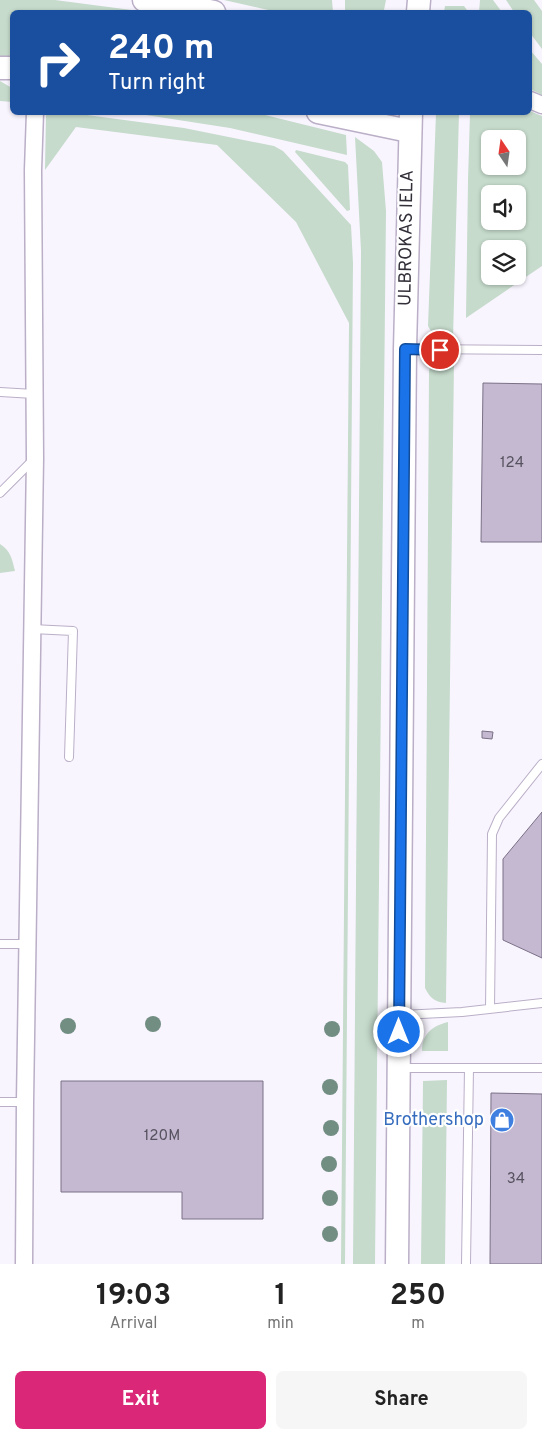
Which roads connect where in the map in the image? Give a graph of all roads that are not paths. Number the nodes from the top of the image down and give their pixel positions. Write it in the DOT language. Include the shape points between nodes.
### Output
graph roads {
  1 [pos="144,0"];
  2 [pos="185,3"];
  3 [pos="208,10"];
  4 [pos="35,115"];
  5 [pos="346,115"];
  6 [pos="410,122"];
  7 [pos="405,349"];
  8 [pos="542,350"];
  9 [pos="0,392"];
  10 [pos="34,394"];
  11 [pos="35,458"];
  12 [pos="0,493"];
  13 [pos="32,629"];
  14 [pos="68,757"];
  15 [pos="542,764"];
  16 [pos="0,944"];
  17 [pos="27,944"];
  18 [pos="542,1003"];
  19 [pos="490,1009"];
  20 [pos="399,1015"];
  21 [pos="399,1068"];
  22 [pos="469,1068"];
  23 [pos="542,1068"];
  24 [pos="0,1102"];
  25 [pos="25,1102"];
  26 [pos="24,1264"];
  27 [pos="397,1264"];
  28 [pos="466,1264"];
  1 -- 2 [label="main road"];
  2 -- 3 [label="main road"];
  4 -- 10 [label="street"];
  5 -- 6 [label="main road"];
  6 -- 7 [label="main road, ULBROKAS IELA"];
  7 -- 8 [label="lane"];
  7 -- 20 [label="main road, ULBROKAS IELA"];
  9 -- 10 [label="lane"];
  10 -- 11 [label="street"];
  11 -- 12 [label="lane"];
  11 -- 13 [label="street"];
  13 -- 14 [label="lane" via="73,631"];
  13 -- 17 [label="street"];
  15 -- 19 [label="lane" via="499,818 492,834"];
  16 -- 17 [label="lane"];
  17 -- 25 [label="street"];
  18 -- 19 [label="lane"];
  19 -- 20 [label="lane"];
  20 -- 21 [label="main road, ULBROKAS IELA"];
  21 -- 22 [label="lane"];
  21 -- 27 [label="main road, ULBROKAS IELA"];
  22 -- 23 [label="lane"];
  22 -- 28 [label="lane"];
  24 -- 25 [label="lane"];
  25 -- 26 [label="street"];
}
